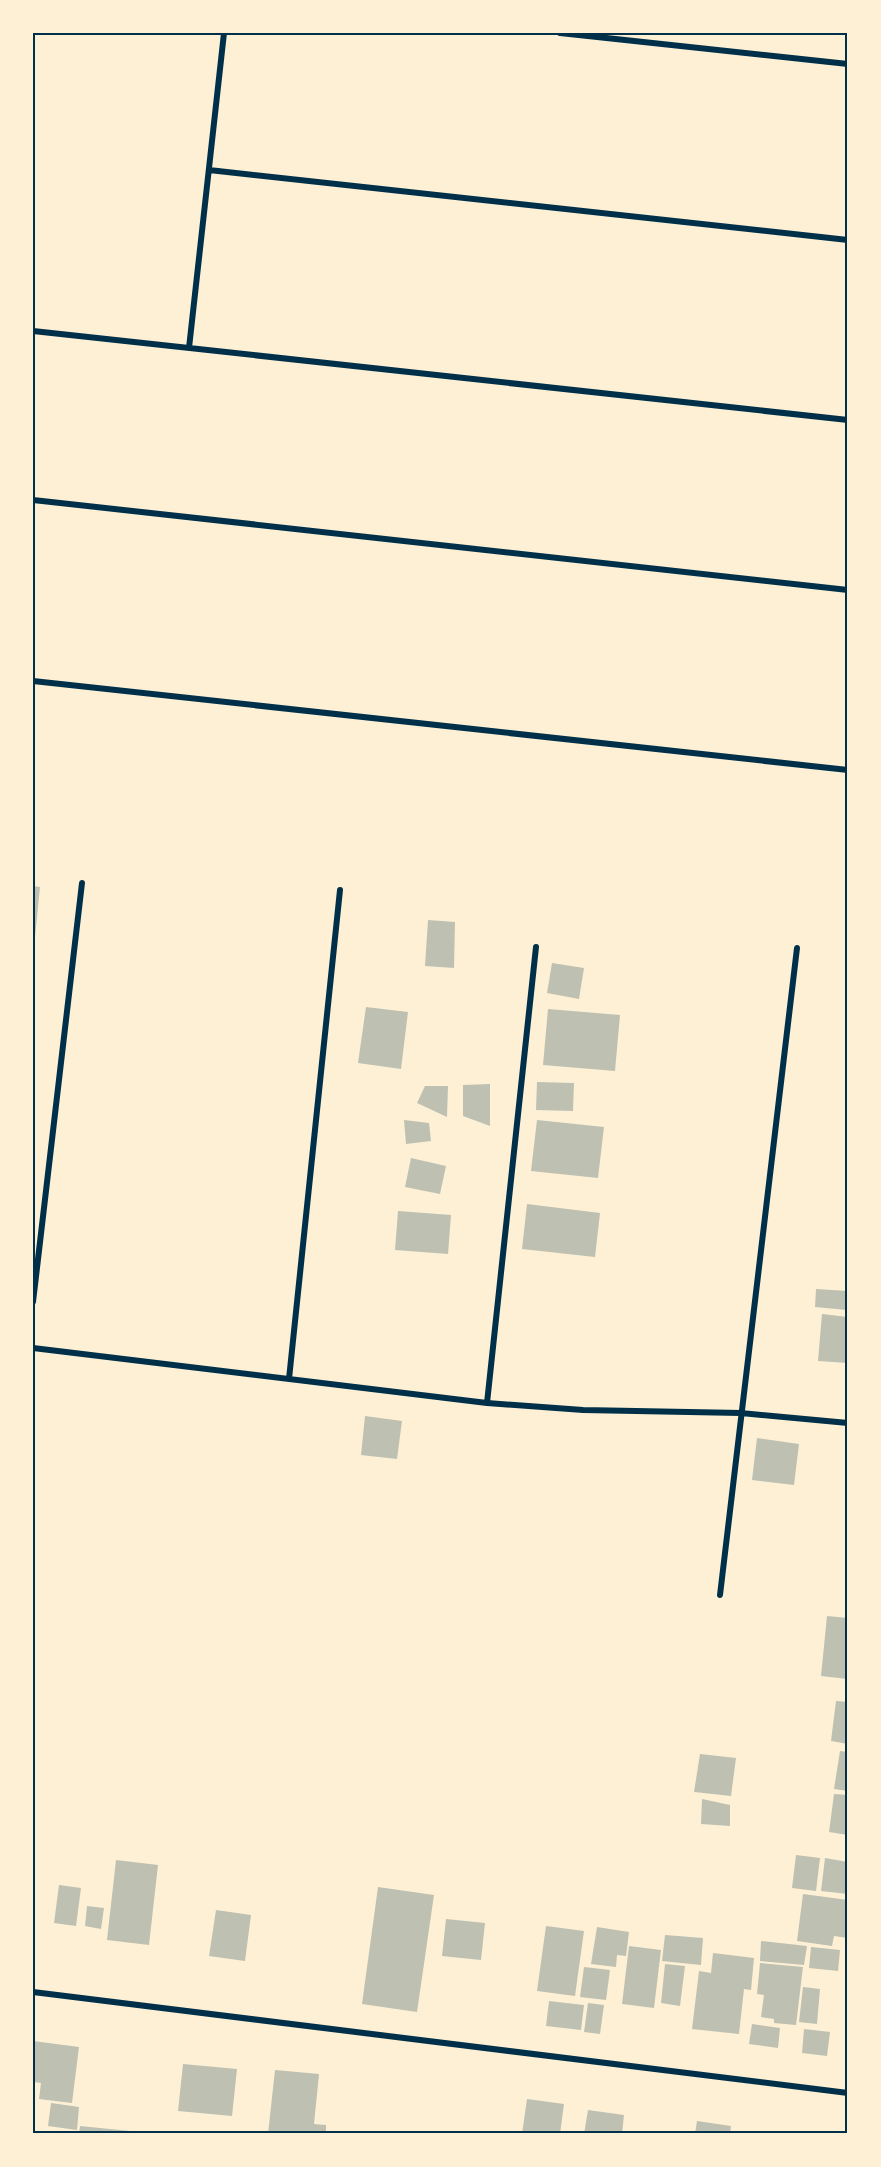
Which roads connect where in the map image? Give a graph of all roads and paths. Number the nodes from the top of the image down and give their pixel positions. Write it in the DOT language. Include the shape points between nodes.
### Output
graph roads {
  1 [pos="224,33"];
  2 [pos="560,33"];
  3 [pos="848,64"];
  4 [pos="209,170"];
  5 [pos="848,240"];
  6 [pos="33,331"];
  7 [pos="189,348"];
  8 [pos="848,420"];
  9 [pos="33,500"];
  10 [pos="848,590"];
  11 [pos="33,681"];
  12 [pos="848,770"];
  13 [pos="82,883"];
  14 [pos="340,890"];
  15 [pos="536,947"];
  16 [pos="797,948"];
  17 [pos="33,1302"];
  18 [pos="33,1348"];
  19 [pos="289,1379"];
  20 [pos="487,1404"];
  21 [pos="741,1413"];
  22 [pos="848,1423"];
  23 [pos="720,1594"];
  24 [pos="33,1992"];
  25 [pos="848,2093"];
  1 -- 4 [label="street"];
  2 -- 3 [label="street"];
  4 -- 5 [label="street"];
  4 -- 7 [label="street"];
  6 -- 7 [label="street"];
  7 -- 8 [label="street"];
  9 -- 10 [label="street"];
  11 -- 12 [label="street"];
  13 -- 17 [label="street"];
  14 -- 19 [label="street"];
  15 -- 20 [label="street"];
  16 -- 21 [label="street"];
  18 -- 19 [label="street"];
  19 -- 20 [label="street"];
  20 -- 21 [label="street"];
  21 -- 22 [label="street"];
  21 -- 23 [label="street"];
  24 -- 25 [label="street"];
}
